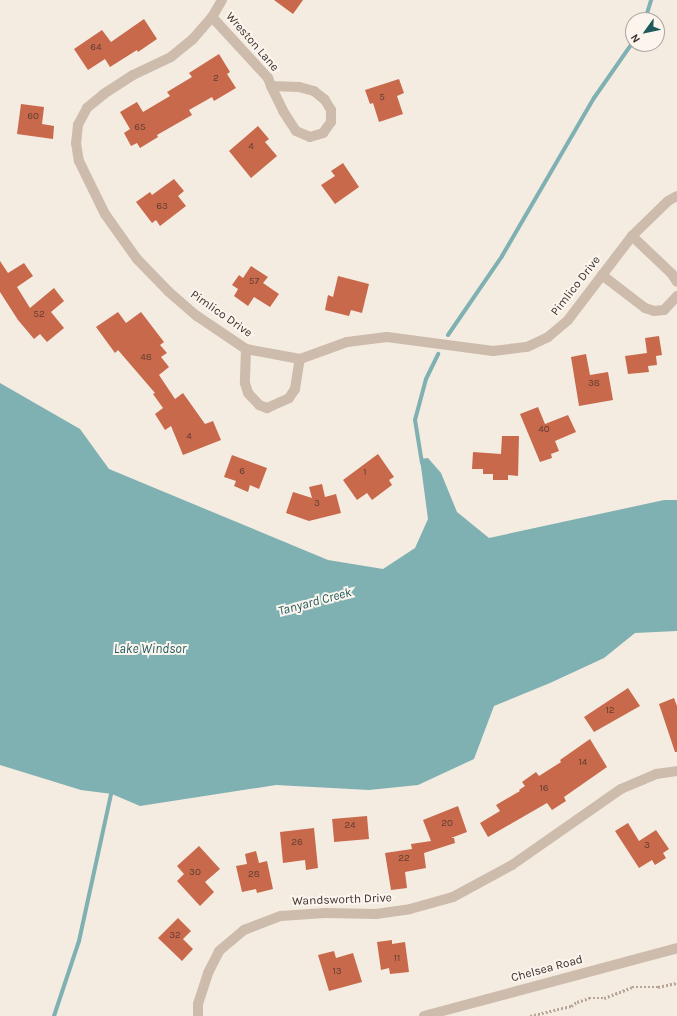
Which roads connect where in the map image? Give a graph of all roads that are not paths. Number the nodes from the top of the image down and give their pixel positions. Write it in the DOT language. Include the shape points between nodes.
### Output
graph roads {
  1 [pos="222,0"];
  2 [pos="212,17"];
  3 [pos="272,86"];
  4 [pos="677,196"];
  5 [pos="632,236"];
  6 [pos="602,275"];
  7 [pos="677,282"];
  8 [pos="677,296"];
  9 [pos="246,349"];
  10 [pos="300,359"];
  11 [pos="677,771"];
  12 [pos="677,948"];
  13 [pos="198,1016"];
  14 [pos="424,1016"];
  1 -- 2 [label="street, Pimlico Drive"];
  2 -- 3 [label="street, Wreston Lane" via="268,78"];
  2 -- 9 [label="street, Pimlico Drive" via="194,39 171,57 133,75 87,108 78,125 76,143 79,161 104,214 137,259 197,316"];
  3 -- 3 [label="street, Wreston Lane" via="282,111 296,131 310,138 323,133 331,122 331,110 325,100 314,91 299,87"];
  4 -- 5 [label="street, Pimlico Drive"];
  5 -- 6 [label="street, Pimlico Drive"];
  5 -- 7 [label="street" via="672,274"];
  6 -- 8 [label="street" via="645,308 654,311 664,310"];
  6 -- 10 [label="street, Pimlico Drive" via="568,320 548,337 527,347 493,351 387,337 347,342"];
  9 -- 10 [label="street, Pimlico Drive"];
  9 -- 10 [label="street" via="245,383 248,393 259,406 267,408 289,398 295,389"];
  11 -- 13 [label="street, Wandsworth Drive" via="656,774 621,789 512,865 452,897 410,909 376,914 325,913 281,916 244,930 219,950 198,1004"];
  12 -- 14 [label="street, Chelsea Road"];
}
